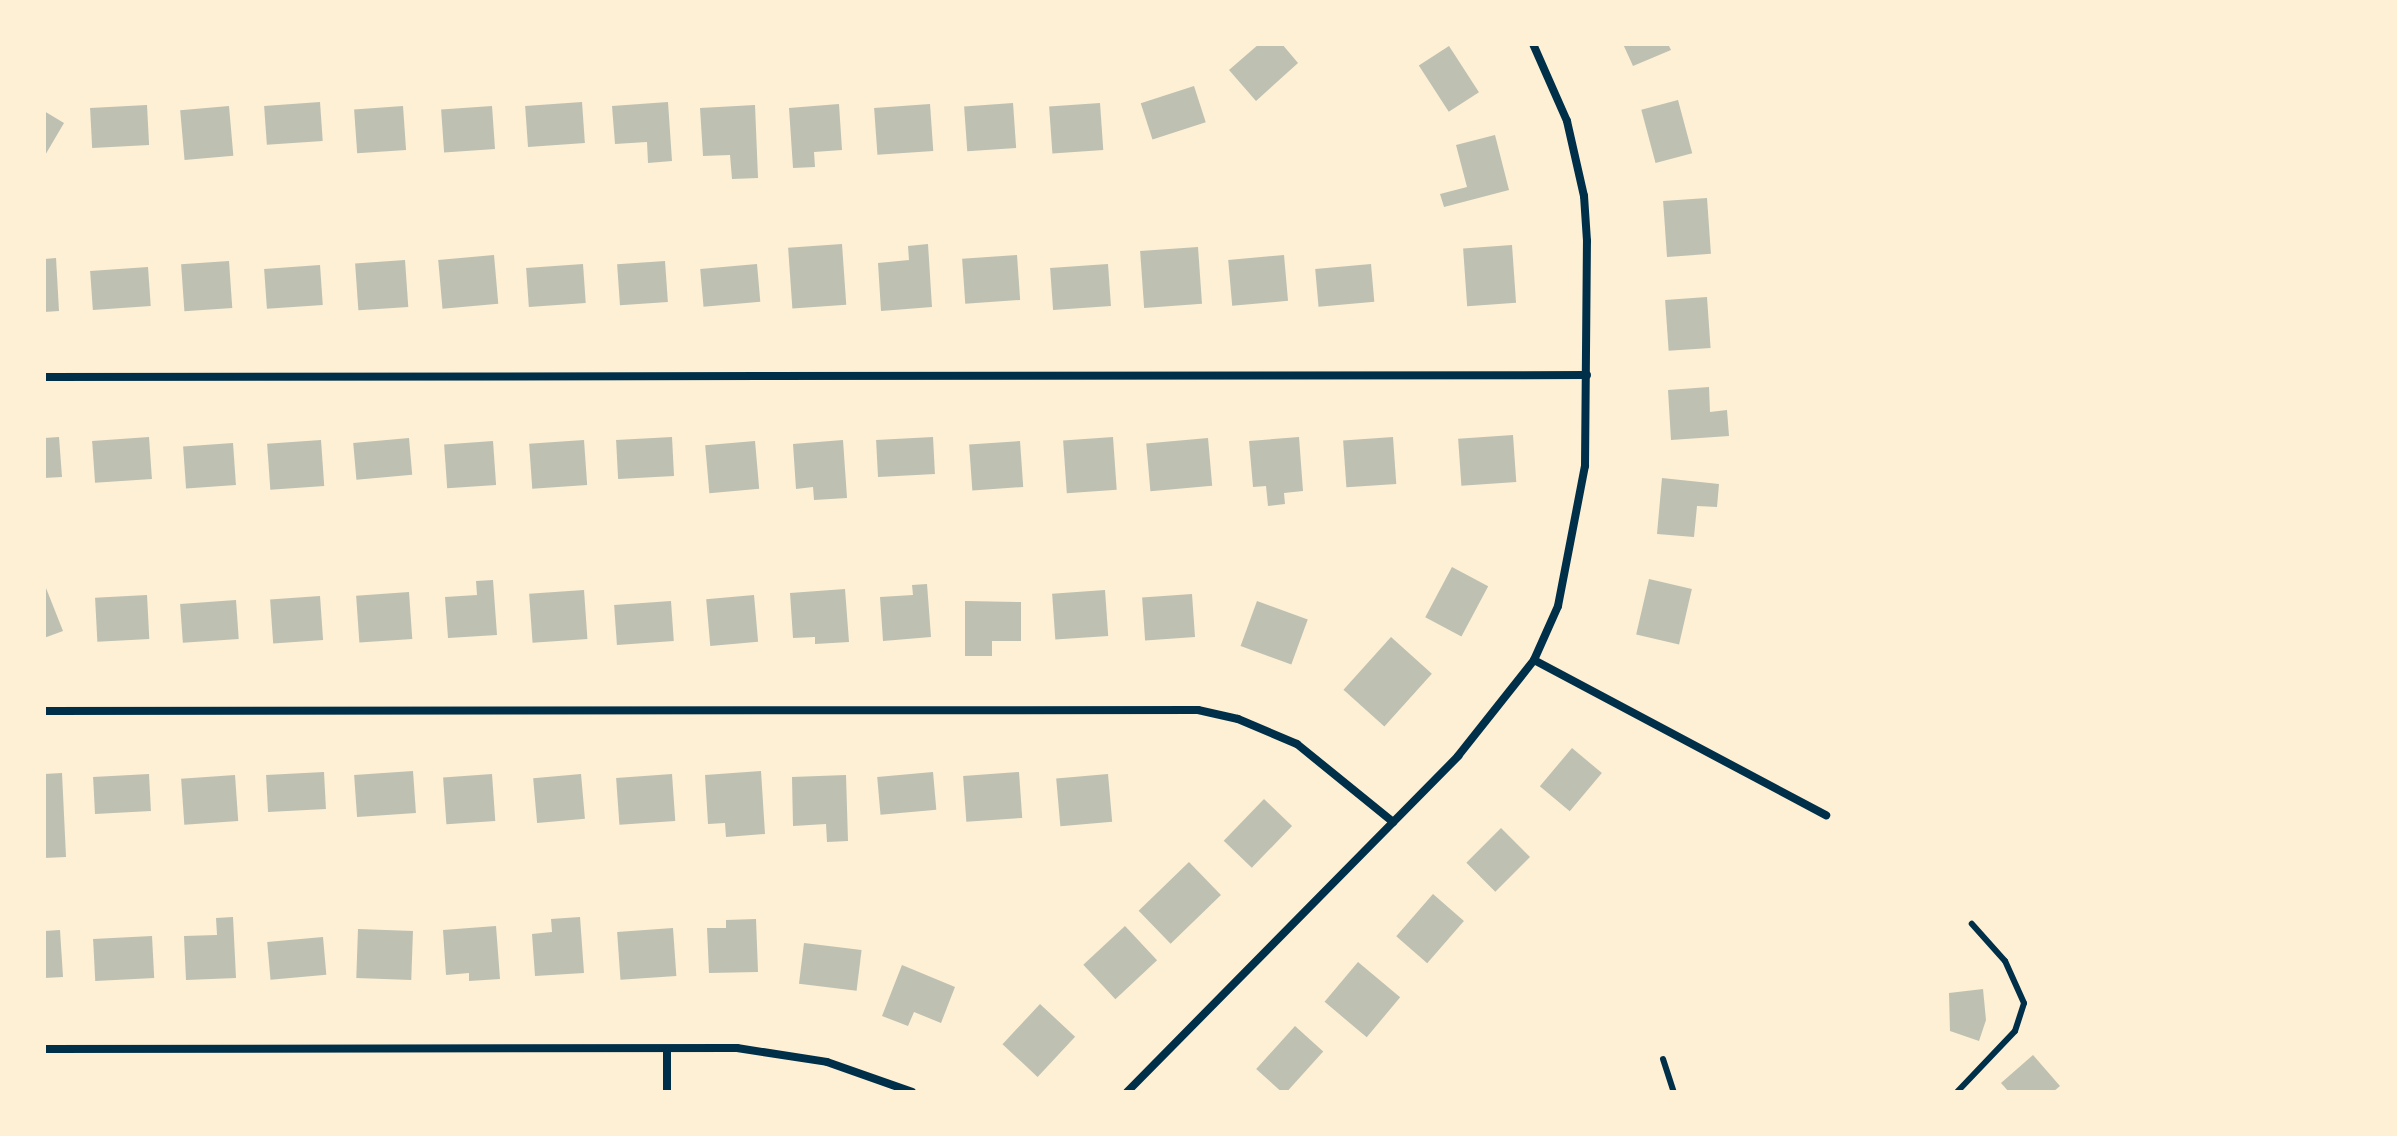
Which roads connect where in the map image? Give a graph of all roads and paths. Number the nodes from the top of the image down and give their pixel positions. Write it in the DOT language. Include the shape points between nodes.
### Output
graph roads {
  1 [pos="1533,44"];
  2 [pos="1587,375"];
  3 [pos="44,377"];
  4 [pos="1534,660"];
  5 [pos="44,711"];
  6 [pos="1826,815"];
  7 [pos="1393,822"];
  8 [pos="1972,924"];
  9 [pos="44,1049"];
  10 [pos="667,1049"];
  11 [pos="1663,1059"];
  12 [pos="667,1092"];
  13 [pos="912,1092"];
  14 [pos="1127,1092"];
  15 [pos="1674,1092"];
  16 [pos="1957,1092"];
  1 -- 2 [label="street" via="1567,121 1584,196"];
  2 -- 3 [label="street"];
  2 -- 4 [label="street" via="1576,531 1558,606"];
  4 -- 6 [label="street"];
  4 -- 7 [label="street" via="1458,756"];
  5 -- 7 [label="street" via="1198,710 1238,719 1297,744"];
  7 -- 14 [label="street"];
  8 -- 16 [label="lane" via="2005,961 2024,1003 2015,1031"];
  9 -- 10 [label="street"];
  10 -- 12 [label="street"];
  10 -- 13 [label="street" via="780,1051"];
  11 -- 15 [label="lane"];
}
